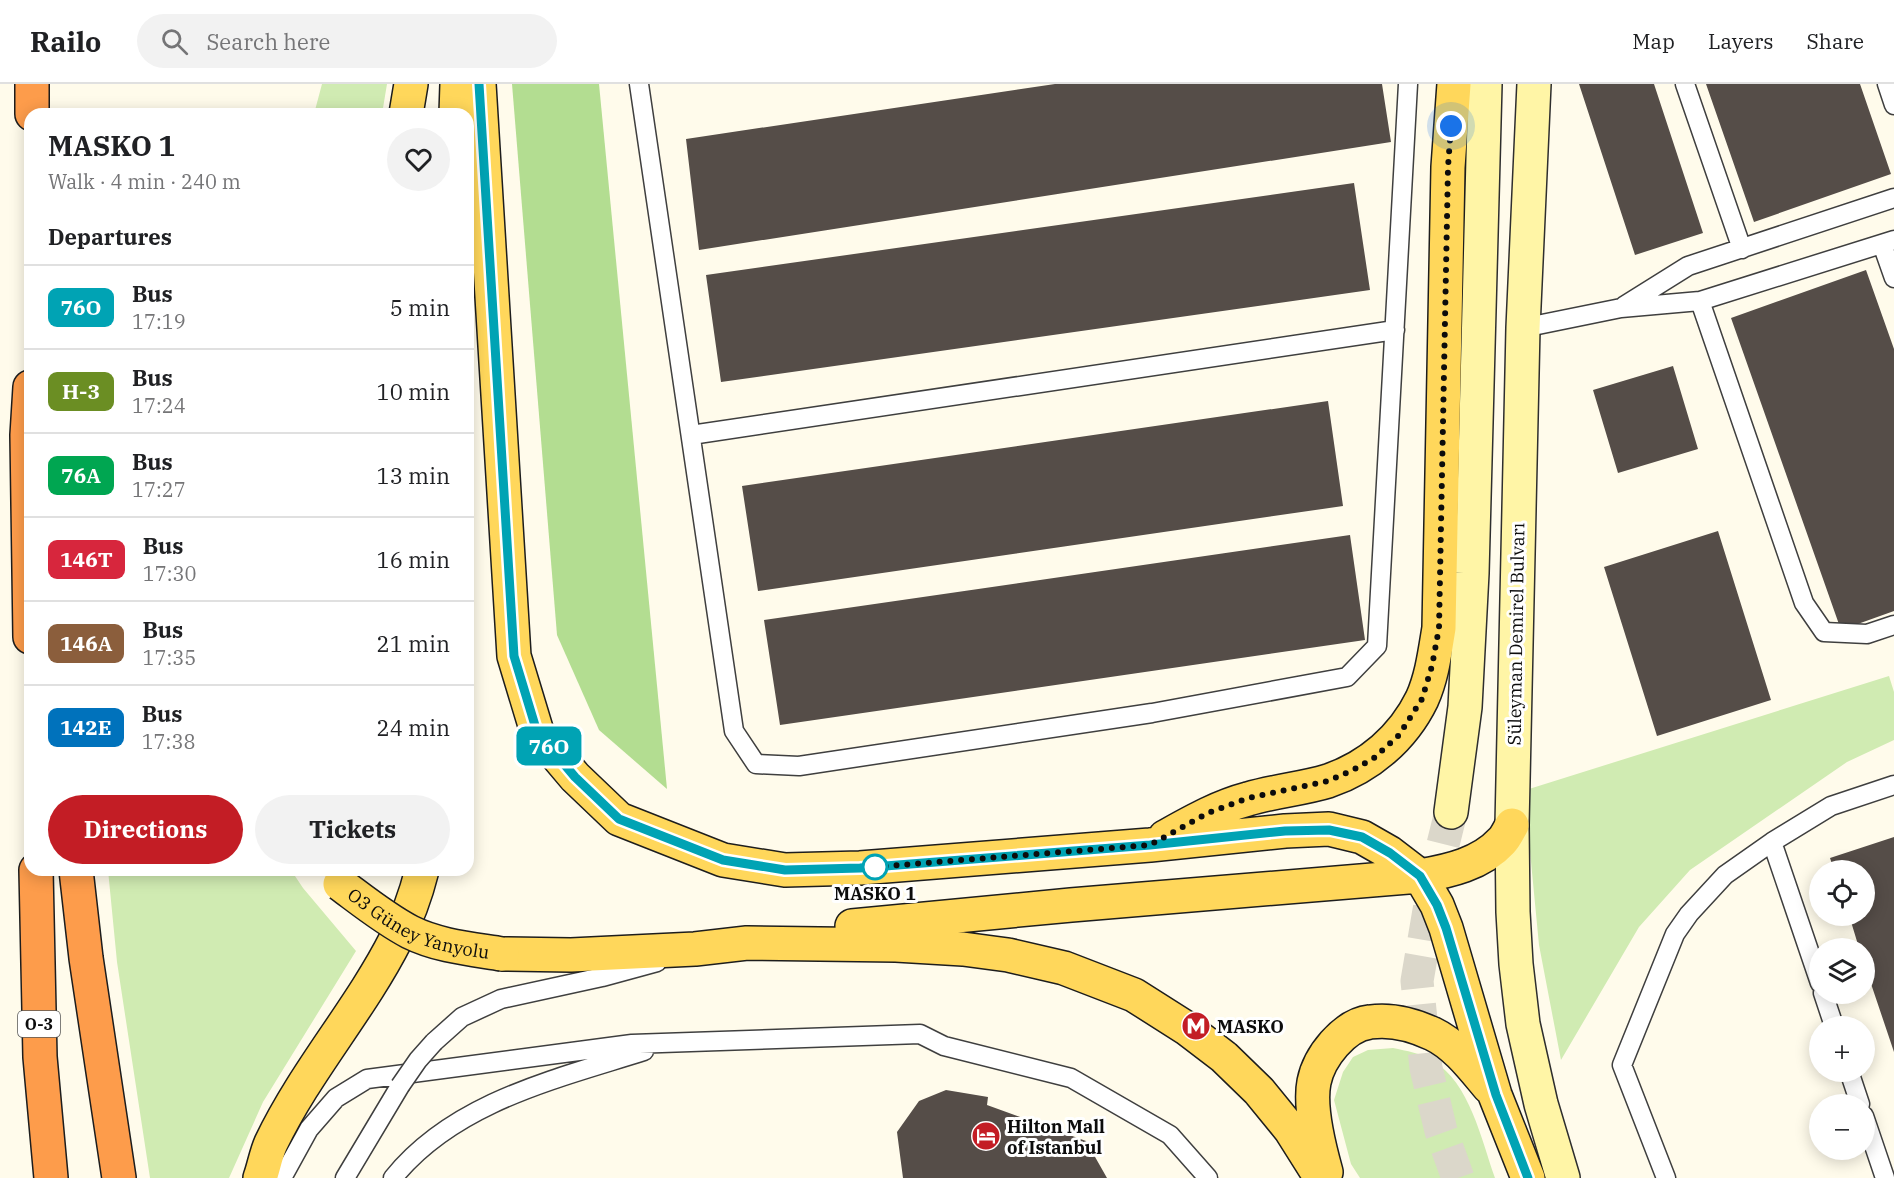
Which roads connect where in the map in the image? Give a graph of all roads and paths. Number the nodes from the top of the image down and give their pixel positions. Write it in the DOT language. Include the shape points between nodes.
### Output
graph roads {
  1 [pos="32,84"];
  2 [pos="411,84"];
  3 [pos="457,84"];
  4 [pos="479,84"];
  5 [pos="639,84"];
  6 [pos="1408,84"];
  7 [pos="1454,84"];
  8 [pos="1485,84"];
  9 [pos="1534,84"];
  10 [pos="1685,84"];
  11 [pos="1887,84"];
  12 [pos="1894,105"];
  13 [pos="32,108"];
  14 [pos="407,108"];
  15 [pos="456,108"];
  16 [pos="1894,198"];
  17 [pos="1888,242"];
  18 [pos="1742,249"];
  19 [pos="1894,278"];
  20 [pos="1700,301"];
  21 [pos="1621,308"];
  22 [pos="1522,328"];
  23 [pos="1395,330"];
  24 [pos="691,435"];
  25 [pos="1894,625"];
  26 [pos="1894,785"];
  27 [pos="1451,812"];
  28 [pos="1512,825"];
  29 [pos="1772,842"];
  30 [pos="1150,845"];
  31 [pos="36,876"];
  32 [pos="77,876"];
  33 [pos="420,876"];
  34 [pos="1420,876"];
  35 [pos="334,877"];
  36 [pos="747,943"];
  37 [pos="695,949"];
  38 [pos="1809,951"];
  39 [pos="671,1043"];
  40 [pos="1496,1095"];
  41 [pos="1875,1148"];
  42 [pos="51,1178"];
  43 [pos="118,1178"];
  44 [pos="260,1178"];
  45 [pos="282,1178"];
  46 [pos="345,1178"];
  47 [pos="393,1178"];
  48 [pos="1208,1178"];
  49 [pos="1321,1178"];
  50 [pos="1328,1178"];
  51 [pos="1528,1178"];
  52 [pos="1563,1178"];
  53 [pos="1666,1178"];
  54 [pos="1885,1178"];
  1 -- 13 [label="highway"];
  2 -- 14 [label="main road"];
  3 -- 15 [label="main road"];
  4 -- 30 [label="main road" via="514,656 537,732 575,777 619,819 723,860 785,870 860,868"];
  5 -- 24 [label="lane"];
  6 -- 23 [label="lane"];
  7 -- 30 [label="main road" via="1448,167 1439,628 1422,699 1399,735 1374,758 1353,770 1328,781 1248,798 1208,813"];
  8 -- 27 [label="main road" via="1472,573 1465,707"];
  9 -- 22 [label="main road, Süleyman Demirel Bulvarı"];
  10 -- 18 [label="lane"];
  11 -- 12 [label="lane"];
  16 -- 18 [label="lane"];
  17 -- 19 [label="lane"];
  17 -- 20 [label="lane"];
  18 -- 21 [label="lane" via="1688,266"];
  20 -- 21 [label="lane"];
  20 -- 25 [label="lane" via="1804,603 1824,632 1867,634"];
  21 -- 22 [label="lane"];
  22 -- 28 [label="main road, Süleyman Demirel Bulvarı"];
  23 -- 24 [label="lane"];
  23 -- 24 [label="lane" via="1377,646 1347,677 1152,713 811,765 756,764 735,730"];
  26 -- 29 [label="lane" via="1831,806"];
  28 -- 34 [label="main road" via="1502,841 1474,861"];
  28 -- 52 [label="main road, Süleyman Demirel Bulvarı" via="1513,912 1523,1023"];
  29 -- 38 [label="lane"];
  29 -- 53 [label="lane" via="1725,875 1689,914 1622,1065"];
  30 -- 34 [label="main road" via="1329,830 1362,837"];
  31 -- 42 [label="highway, O-3" via="40,1057"];
  32 -- 43 [label="highway"];
  33 -- 44 [label="main road" via="397,938 302,1085 270,1145"];
  34 -- 36 [label="main road" via="833,927"];
  34 -- 40 [label="main road" via="1446,928"];
  35 -- 37 [label="main road, O3 Güney Yanyolu, bridge" via="372,909 412,933 457,947 502,954 571,955"];
  36 -- 37 [label="main road, O3 Güney Yanyolu"];
  36 -- 49 [label="main road" via="896,945 1008,955 1064,968 1134,995 1224,1057 1259,1091 1290,1129"];
  37 -- 46 [label="lane, bridge" via="602,977 501,999 462,1017 418,1060"];
  39 -- 45 [label="lane" via="632,1044 367,1079 336,1098 309,1129"];
  39 -- 47 [label="lane" via="496,1101 440,1133"];
  39 -- 48 [label="lane" via="920,1034 944,1046 1071,1078 1170,1135"];
  40 -- 50 [label="main road" via="1467,1060 1434,1034 1404,1023 1369,1022 1345,1033 1318,1065 1313,1084 1315,1120"];
  40 -- 51 [label="main road"];
  41 -- 54 [label="lane"];
}
